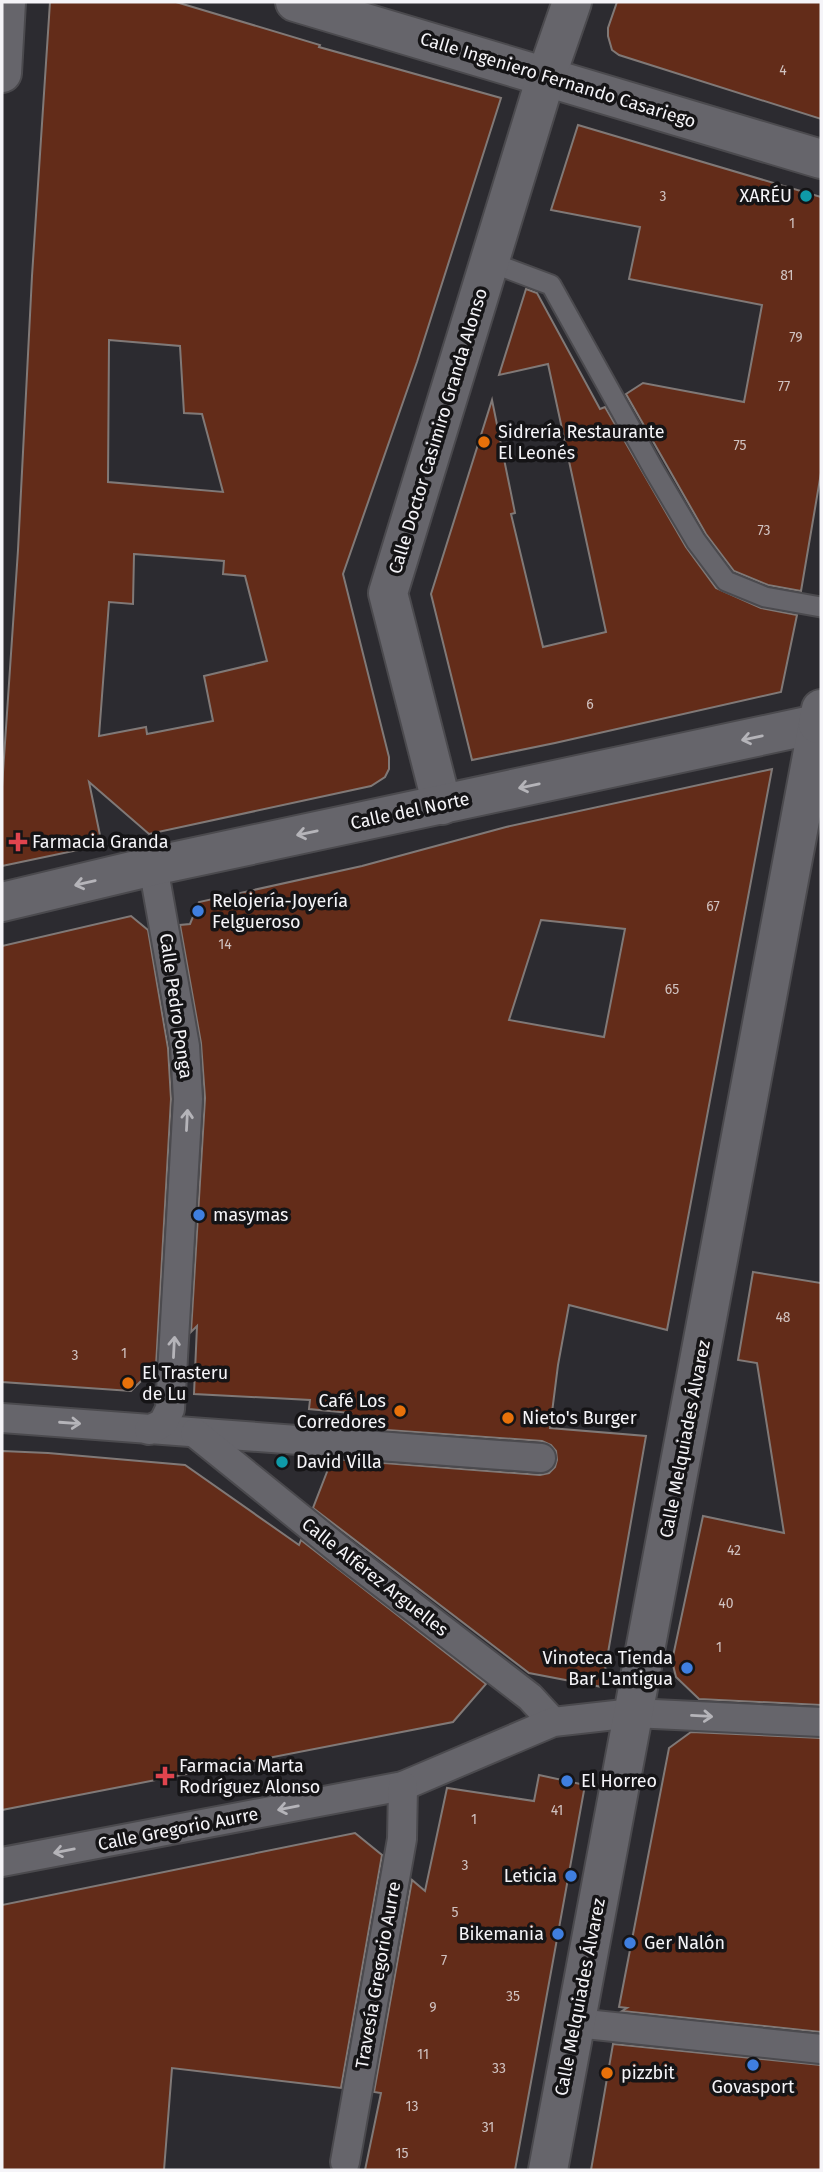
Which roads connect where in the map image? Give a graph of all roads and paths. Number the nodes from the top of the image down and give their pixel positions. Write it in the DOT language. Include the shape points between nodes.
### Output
graph roads {
  1 [pos="6,2"];
  2 [pos="295,2"];
  3 [pos="572,2"];
  4 [pos="2,73"];
  5 [pos="546,77"];
  6 [pos="821,159"];
  7 [pos="490,261"];
  8 [pos="821,607"];
  9 [pos="820,719"];
  10 [pos="442,804"];
  11 [pos="153,866"];
  12 [pos="2,902"];
  13 [pos="2,1418"];
  14 [pos="149,1430"];
  15 [pos="195,1433"];
  16 [pos="541,1458"];
  17 [pos="633,1713"];
  18 [pos="553,1722"];
  19 [pos="821,1722"];
  20 [pos="403,1786"];
  21 [pos="2,1863"];
  22 [pos="576,2023"];
  23 [pos="821,2049"];
  24 [pos="345,2162"];
  25 [pos="548,2170"];
  1 -- 4 [label="street"];
  2 -- 5 [label="street, Calle Ingeniero Fernando Casariego"];
  3 -- 5 [label="street, Calle Doctor Casimiro Granda Alonso"];
  5 -- 6 [label="street, Calle Ingeniero Fernando Casariego"];
  5 -- 7 [label="street, Calle Doctor Casimiro Granda Alonso"];
  7 -- 8 [label="lane" via="551,285 654,470 726,581 765,597"];
  7 -- 10 [label="street, Calle Doctor Casimiro Granda Alonso" via="388,593"];
  9 -- 10 [label="street, Calle del Norte, one-way"];
  9 -- 17 [label="street, Calle Melquiades Álvarez"];
  10 -- 11 [label="street, Calle del Norte, one-way"];
  11 -- 12 [label="street, Calle del Norte, one-way"];
  14 -- 11 [label="street, Calle Pedro Ponga, one-way" via="163,1423 170,1409 188,1099 185,1046"];
  13 -- 14 [label="street, one-way"];
  14 -- 15 [label="street"];
  15 -- 16 [label="street"];
  15 -- 18 [label="street, Calle Alférez Arguelles" via="530,1697"];
  17 -- 18 [label="street, Calle Gregorio Aurre"];
  17 -- 19 [label="street, Calle Gregorio Aurre, one-way"];
  17 -- 22 [label="street, Calle Melquiades Álvarez"];
  18 -- 20 [label="street, Calle Gregorio Aurre"];
  20 -- 21 [label="street, Calle Gregorio Aurre, one-way"];
  20 -- 24 [label="street, Travesía Gregorio Aurre" via="402,1839"];
  22 -- 23 [label="street"];
  22 -- 25 [label="street, Calle Melquiades Álvarez"];
}
